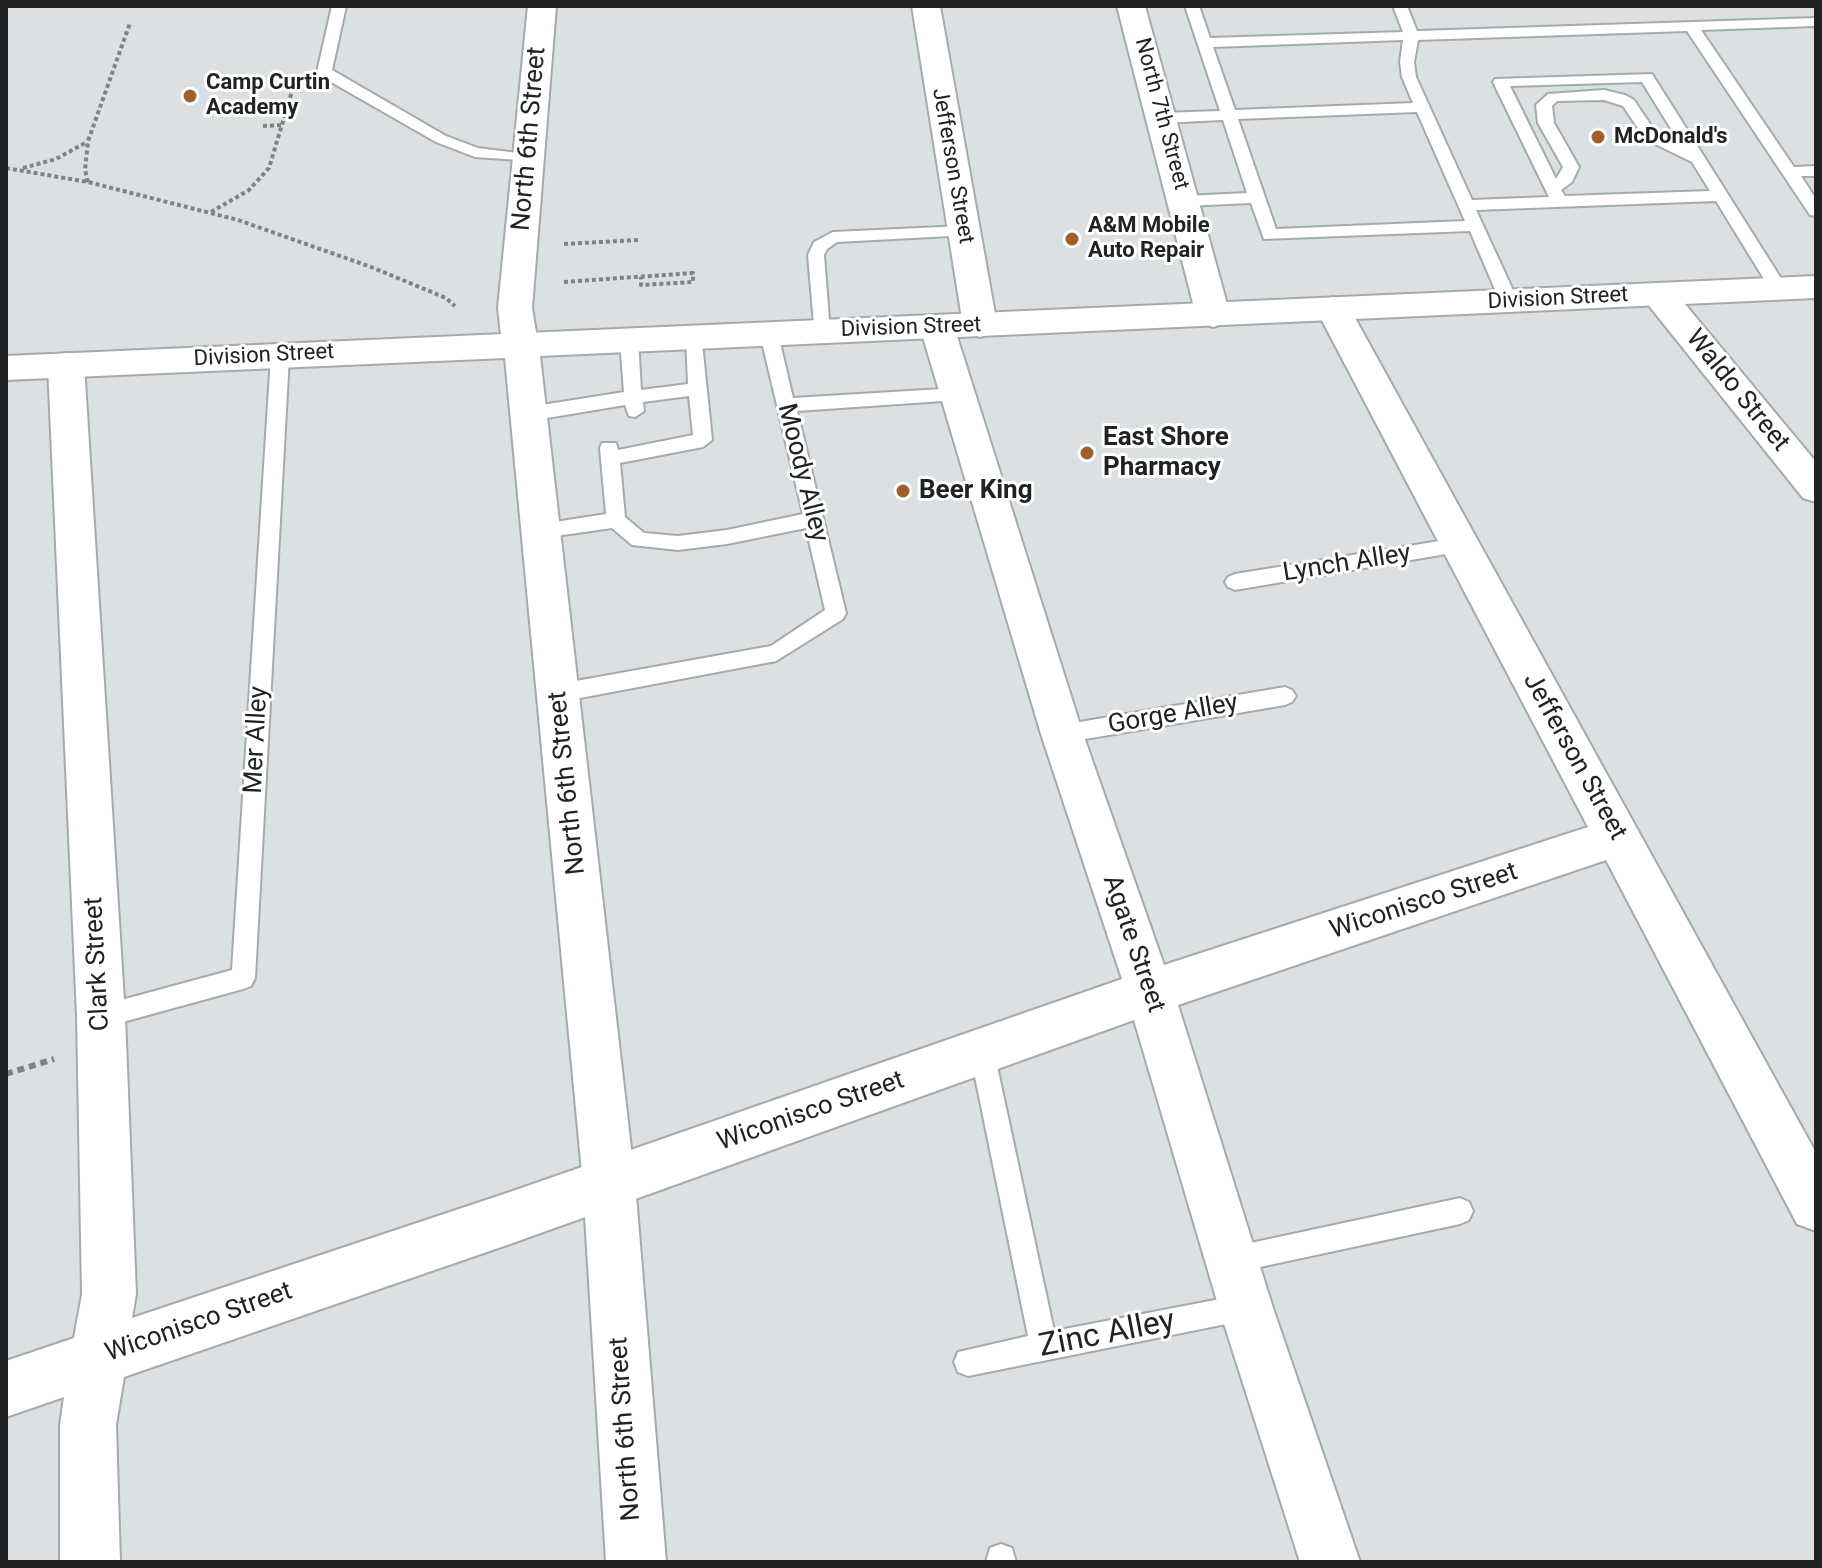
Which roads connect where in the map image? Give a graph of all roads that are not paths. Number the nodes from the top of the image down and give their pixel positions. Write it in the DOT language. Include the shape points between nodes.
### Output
graph roads {
  1 [pos="339,6"];
  2 [pos="542,6"];
  3 [pos="926,6"];
  4 [pos="1131,6"];
  5 [pos="1192,6"];
  6 [pos="1400,6"];
  7 [pos="1805,6"];
  8 [pos="1816,16"];
  9 [pos="1816,22"];
  10 [pos="1690,25"];
  11 [pos="1411,35"];
  12 [pos="1203,43"];
  13 [pos="1423,107"];
  14 [pos="1226,115"];
  15 [pos="1160,118"];
  16 [pos="527,158"];
  17 [pos="1696,158"];
  18 [pos="1816,171"];
  19 [pos="1789,172"];
  20 [pos="1556,195"];
  21 [pos="1719,196"];
  22 [pos="1257,198"];
  23 [pos="1185,201"];
  24 [pos="1466,205"];
  25 [pos="1816,211"];
  26 [pos="1475,226"];
  27 [pos="963,231"];
  28 [pos="1816,287"];
  29 [pos="1778,288"];
  30 [pos="1658,294"];
  31 [pos="1509,301"];
  32 [pos="1333,309"];
  33 [pos="1213,315"];
  34 [pos="959,326"];
  35 [pos="821,332"];
  36 [pos="769,334"];
  37 [pos="695,337"];
  38 [pos="629,340"];
  39 [pos="520,344"];
  40 [pos="280,356"];
  41 [pos="66,365"];
  42 [pos="6,368"];
  43 [pos="697,389"];
  44 [pos="958,394"];
  45 [pos="634,405"];
  46 [pos="786,405"];
  47 [pos="529,414"];
  48 [pos="1816,488"];
  49 [pos="813,519"];
  50 [pos="616,520"];
  51 [pos="542,531"];
  52 [pos="1458,545"];
  53 [pos="1235,582"];
  54 [pos="559,693"];
  55 [pos="1285,696"];
  56 [pos="1062,734"];
  57 [pos="1617,837"];
  58 [pos="1150,992"];
  59 [pos="101,1016"];
  60 [pos="982,1052"];
  61 [pos="609,1183"];
  62 [pos="1816,1205"];
  63 [pos="1460,1211"];
  64 [pos="1232,1260"];
  65 [pos="1246,1308"];
  66 [pos="1044,1347"];
  67 [pos="100,1356"];
  68 [pos="968,1362"];
  69 [pos="6,1389"];
  70 [pos="90,1562"];
  71 [pos="636,1562"];
  72 [pos="1330,1562"];
  1 -- 16 [label="lane" via="324,72 441,139 475,152"];
  2 -- 16 [label="street, North 6th Street"];
  3 -- 27 [label="street, Jefferson Street"];
  4 -- 15 [label="street, North 7th Street"];
  5 -- 12 [label="lane"];
  6 -- 11 [label="lane"];
  7 -- 8 [label="lane"];
  9 -- 10 [label="lane"];
  10 -- 11 [label="lane"];
  10 -- 19 [label="lane"];
  11 -- 12 [label="lane"];
  11 -- 13 [label="lane" via="1409,77"];
  12 -- 14 [label="lane"];
  13 -- 14 [label="lane"];
  13 -- 24 [label="lane"];
  14 -- 15 [label="lane"];
  14 -- 22 [label="lane"];
  15 -- 23 [label="street, North 7th Street"];
  16 -- 39 [label="street, North 6th Street" via="515,308"];
  17 -- 20 [label="lane" via="1650,136 1620,98 1553,97 1544,105 1546,123 1571,167"];
  17 -- 20 [label="lane" via="1647,77 1500,82"];
  17 -- 21 [label="lane"];
  18 -- 19 [label="lane"];
  19 -- 25 [label="lane"];
  20 -- 21 [label="lane"];
  20 -- 24 [label="lane"];
  21 -- 29 [label="lane"];
  22 -- 23 [label="lane"];
  22 -- 26 [label="lane" via="1270,235"];
  23 -- 33 [label="street, North 7th Street"];
  24 -- 26 [label="lane"];
  26 -- 31 [label="lane"];
  27 -- 34 [label="street, Jefferson Street"];
  27 -- 35 [label="lane" via="833,237 820,246 816,255"];
  28 -- 29 [label="street, Division Street"];
  29 -- 30 [label="street, Division Street"];
  30 -- 31 [label="street, Division Street"];
  30 -- 48 [label="street, Waldo Street"];
  31 -- 32 [label="street, Division Street"];
  32 -- 33 [label="street, Division Street"];
  32 -- 52 [label="street, Jefferson Street"];
  33 -- 34 [label="street, Division Street"];
  34 -- 35 [label="street, Division Street"];
  34 -- 44 [label="street, Agate Street"];
  35 -- 36 [label="street, Division Street"];
  36 -- 37 [label="street, Division Street"];
  36 -- 46 [label="lane, Moody Alley"];
  37 -- 38 [label="street, Division Street"];
  37 -- 43 [label="lane"];
  38 -- 39 [label="street, Division Street"];
  38 -- 45 [label="lane"];
  39 -- 40 [label="street, Division Street"];
  39 -- 47 [label="street, North 6th Street"];
  40 -- 41 [label="street, Division Street"];
  40 -- 59 [label="lane, Mer Alley" via="243,978"];
  41 -- 42 [label="street, Division Street"];
  41 -- 59 [label="street, Clark Street"];
  43 -- 45 [label="lane"];
  43 -- 50 [label="lane" via="703,440 610,453"];
  44 -- 46 [label="lane"];
  44 -- 56 [label="street, Agate Street"];
  45 -- 47 [label="lane"];
  46 -- 49 [label="lane, Moody Alley"];
  47 -- 51 [label="street, North 6th Street"];
  49 -- 50 [label="lane" via="678,543 639,540"];
  49 -- 54 [label="lane, Moody Alley" via="836,613 776,653"];
  50 -- 51 [label="lane"];
  51 -- 54 [label="street, North 6th Street"];
  52 -- 53 [label="lane, Lynch Alley"];
  52 -- 57 [label="street, Jefferson Street"];
  54 -- 61 [label="street, North 6th Street"];
  55 -- 56 [label="lane, Gorge Alley"];
  56 -- 58 [label="street, Agate Street"];
  57 -- 58 [label="street, Wiconisco Street"];
  57 -- 62 [label="street, Jefferson Street"];
  58 -- 60 [label="street, Wiconisco Street"];
  58 -- 64 [label="street, Agate Street"];
  59 -- 67 [label="street, Clark Street" via="109,1294"];
  60 -- 61 [label="street, Wiconisco Street"];
  60 -- 66 [label="lane"];
  61 -- 67 [label="street, Wiconisco Street"];
  61 -- 71 [label="street, North 6th Street"];
  63 -- 64 [label="lane"];
  64 -- 65 [label="street, Agate Street"];
  65 -- 66 [label="lane, Zinc Alley"];
  65 -- 72 [label="street, Agate Street"];
  66 -- 68 [label="lane, Zinc Alley"];
  67 -- 69 [label="street, Wiconisco Street"];
  67 -- 70 [label="street, Clark Street" via="88,1425"];
}
